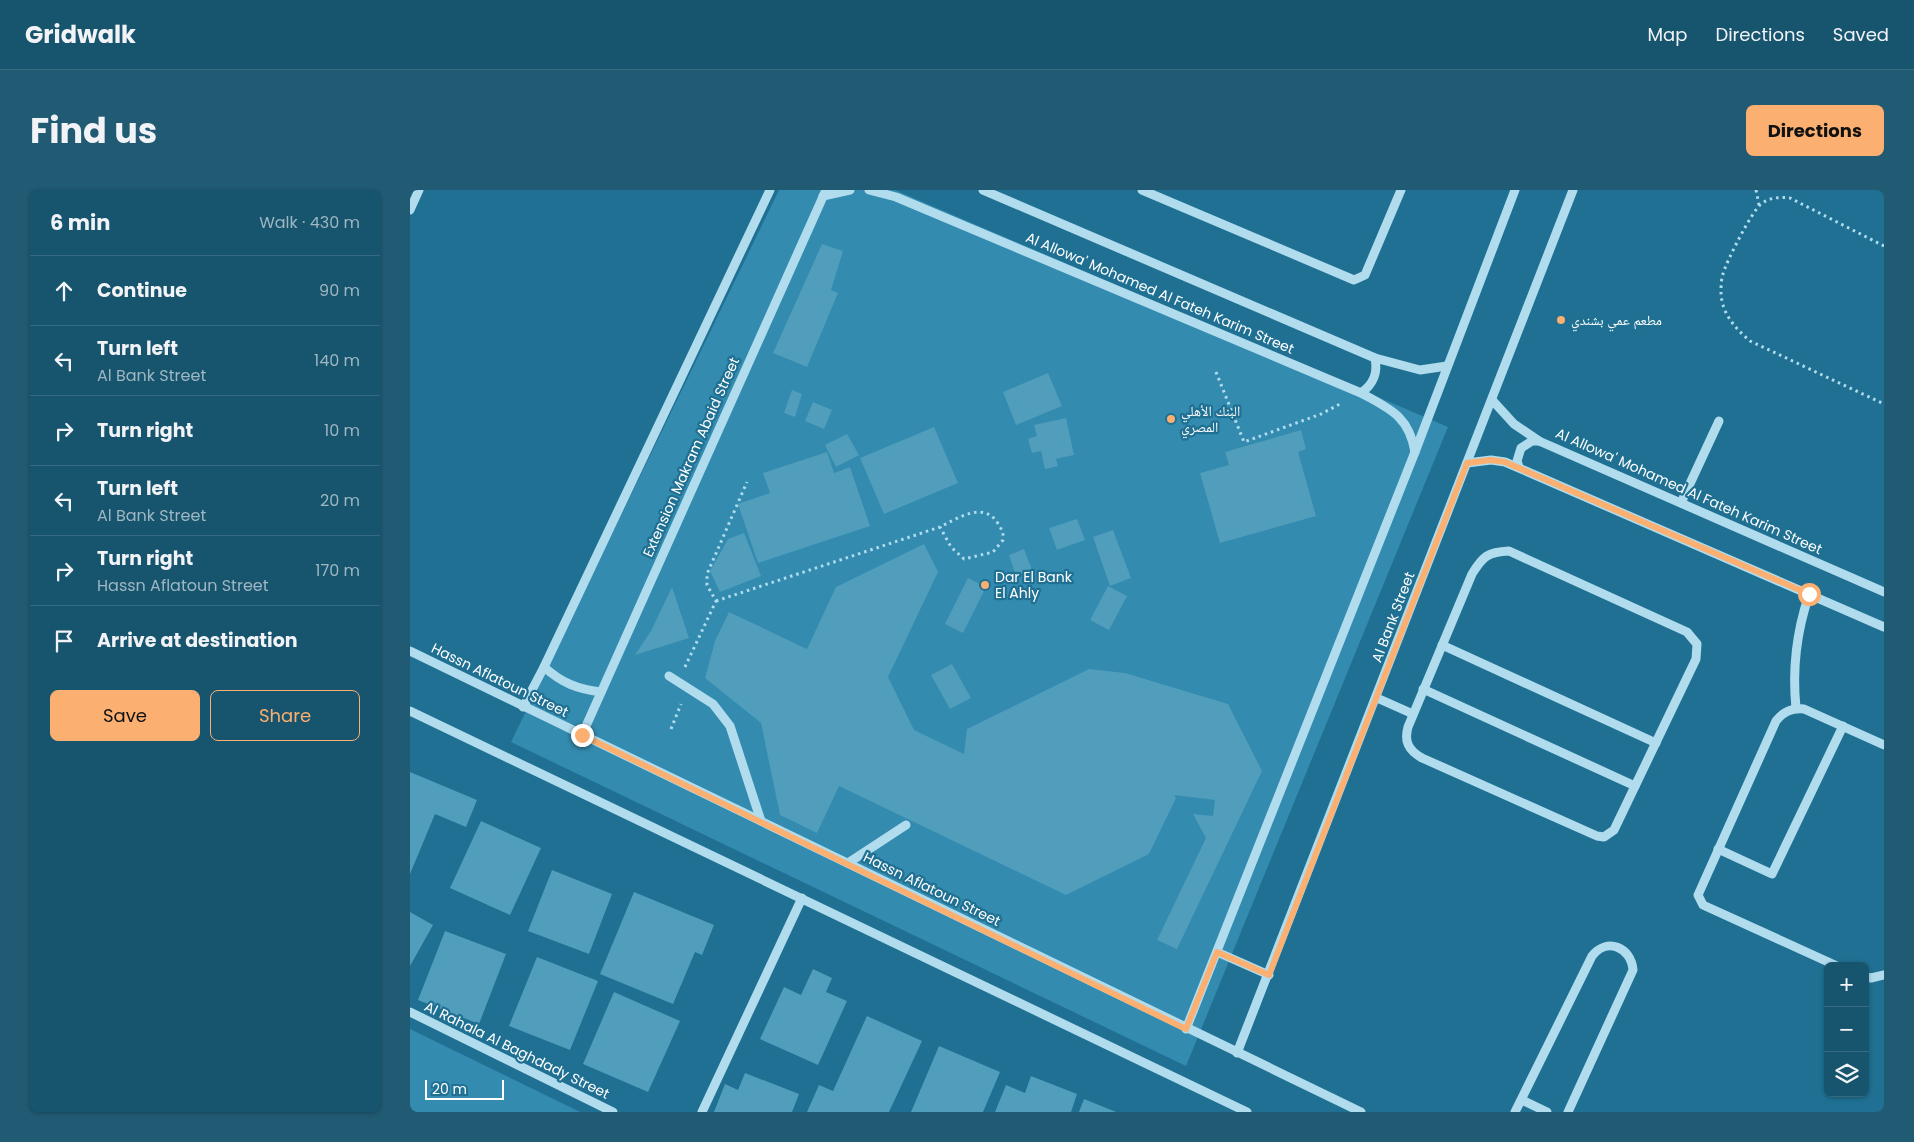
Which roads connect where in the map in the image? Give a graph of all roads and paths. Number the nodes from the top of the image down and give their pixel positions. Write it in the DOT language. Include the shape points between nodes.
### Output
graph roads {
  1 [pos="419,190"];
  2 [pos="770,190"];
  3 [pos="850,190"];
  4 [pos="869,190"];
  5 [pos="983,190"];
  6 [pos="1142,190"];
  7 [pos="1401,190"];
  8 [pos="1515,190"];
  9 [pos="1573,190"];
  10 [pos="1756,190"];
  11 [pos="825,193"];
  12 [pos="1759,205"];
  13 [pos="410,210"];
  14 [pos="1884,246"];
  15 [pos="1375,358"];
  16 [pos="1447,366"];
  17 [pos="1216,372"];
  18 [pos="1361,393"];
  19 [pos="1492,401"];
  20 [pos="1884,404"];
  21 [pos="1719,420"];
  22 [pos="1539,441"];
  23 [pos="1415,452"];
  24 [pos="1467,463"];
  25 [pos="1519,468"];
  26 [pos="747,482"];
  27 [pos="1681,503"];
  28 [pos="940,526"];
  29 [pos="1884,592"];
  30 [pos="1809,594"];
  31 [pos="716,601"];
  32 [pos="1884,627"];
  33 [pos="1442,645"];
  34 [pos="410,651"];
  35 [pos="544,667"];
  36 [pos="684,669"];
  37 [pos="669,676"];
  38 [pos="688,687"];
  39 [pos="1423,689"];
  40 [pos="601,692"];
  41 [pos="1377,698"];
  42 [pos="523,707"];
  43 [pos="1796,708"];
  44 [pos="410,710"];
  45 [pos="1413,714"];
  46 [pos="1843,726"];
  47 [pos="672,729"];
  48 [pos="582,735"];
  49 [pos="1656,743"];
  50 [pos="1884,745"];
  51 [pos="1635,786"];
  52 [pos="761,821"];
  53 [pos="906,825"];
  54 [pos="1718,849"];
  55 [pos="848,863"];
  56 [pos="802,898"];
  57 [pos="1217,952"];
  58 [pos="1828,962"];
  59 [pos="1269,975"];
  60 [pos="1884,975"];
  61 [pos="1869,978"];
  62 [pos="410,1012"];
  63 [pos="1186,1029"];
  64 [pos="1238,1053"];
  65 [pos="1522,1100"];
  66 [pos="613,1112"];
  67 [pos="702,1112"];
  68 [pos="1247,1112"];
  69 [pos="1361,1112"];
  70 [pos="1515,1112"];
  71 [pos="1548,1112"];
  72 [pos="1568,1112"];
  1 -- 13 [label="street"];
  2 -- 35 [label="street"];
  3 -- 11 [label="street"];
  4 -- 18 [label="street, Al Allowa' Mohamed Al Fateh Karim Street" via="896,197"];
  5 -- 15 [label="street, Al Allowa' Mohamed Al Fateh Karim Street"];
  6 -- 7 [label="street" via="1354,280 1365,275"];
  8 -- 16 [label="street"];
  9 -- 19 [label="street, Al Bank Street"];
  10 -- 12 [label="path"];
  11 -- 40 [label="street, Extension Makram Abaid Street"];
  12 -- 14 [label="path" via="1768,199 1790,198"];
  12 -- 20 [label="path" via="1730,255 1723,274 1721,294 1726,314 1750,341"];
  15 -- 16 [label="street, Al Allowa' Mohamed Al Fateh Karim Street" via="1420,370"];
  15 -- 18 [label="street" via="1376,374"];
  16 -- 23 [label="street"];
  17 -- 18 [label="path" via="1244,442 1320,414"];
  18 -- 23 [label="street, Al Allowa' Mohamed Al Fateh Karim Street" via="1402,419 1409,429"];
  19 -- 22 [label="street, Al Allowa' Mohamed Al Fateh Karim Street" via="1514,424"];
  19 -- 24 [label="street, Al Bank Street"];
  21 -- 27 [label="street"];
  22 -- 25 [label="street" via="1532,441 1521,448"];
  22 -- 27 [label="street, Al Allowa' Mohamed Al Fateh Karim Street"];
  23 -- 57 [label="street"];
  24 -- 25 [label="street" via="1491,460"];
  24 -- 41 [label="street, Al Bank Street"];
  25 -- 30 [label="street"];
  26 -- 31 [label="path" via="707,574 706,585"];
  27 -- 29 [label="street, Al Allowa' Mohamed Al Fateh Karim Street"];
  28 -- 28 [label="path" via="972,513 985,513 996,520 1003,540 993,552 964,559 951,547"];
  28 -- 31 [label="path"];
  30 -- 32 [label="street"];
  30 -- 43 [label="street" via="1794,662"];
  31 -- 36 [label="path"];
  33 -- 39 [label="street"];
  33 -- 49 [label="street"];
  33 -- 49 [label="street" via="1472,574 1480,561 1493,552 1509,552 1687,632 1697,644 1696,659"];
  34 -- 42 [label="street, Hassn Aflatoun Street"];
  35 -- 40 [label="street" via="560,681 580,690"];
  35 -- 42 [label="street"];
  37 -- 38 [label="street"];
  38 -- 47 [label="path"];
  38 -- 52 [label="street" via="713,704 730,726"];
  39 -- 45 [label="street"];
  39 -- 51 [label="street"];
  40 -- 48 [label="street, Extension Makram Abaid Street"];
  41 -- 45 [label="street"];
  41 -- 59 [label="street, Al Bank Street"];
  42 -- 48 [label="street, Hassn Aflatoun Street"];
  43 -- 46 [label="street"];
  43 -- 54 [label="street" via="1776,721"];
  44 -- 56 [label="street"];
  45 -- 51 [label="street" via="1405,736 1414,753 1598,836 1604,837 1614,830"];
  46 -- 50 [label="street"];
  46 -- 54 [label="street" via="1772,874"];
  48 -- 52 [label="street, Hassn Aflatoun Street"];
  49 -- 51 [label="street"];
  52 -- 55 [label="street, Hassn Aflatoun Street"];
  53 -- 55 [label="street"];
  54 -- 58 [label="street" via="1699,890 1703,905"];
  55 -- 63 [label="street, Hassn Aflatoun Street"];
  56 -- 67 [label="street"];
  56 -- 68 [label="street"];
  57 -- 59 [label="street"];
  57 -- 63 [label="street"];
  59 -- 64 [label="street, Al Bank Street"];
  60 -- 61 [label="street"];
  62 -- 66 [label="street, Al Rahala Al Baghdady Street"];
  63 -- 64 [label="street, Hassn Aflatoun Street"];
  64 -- 69 [label="street, Hassn Aflatoun Street"];
  65 -- 70 [label="street"];
  65 -- 71 [label="street"];
  65 -- 72 [label="street" via="1592,956 1603,946 1618,946 1632,963 1630,977"];
}
